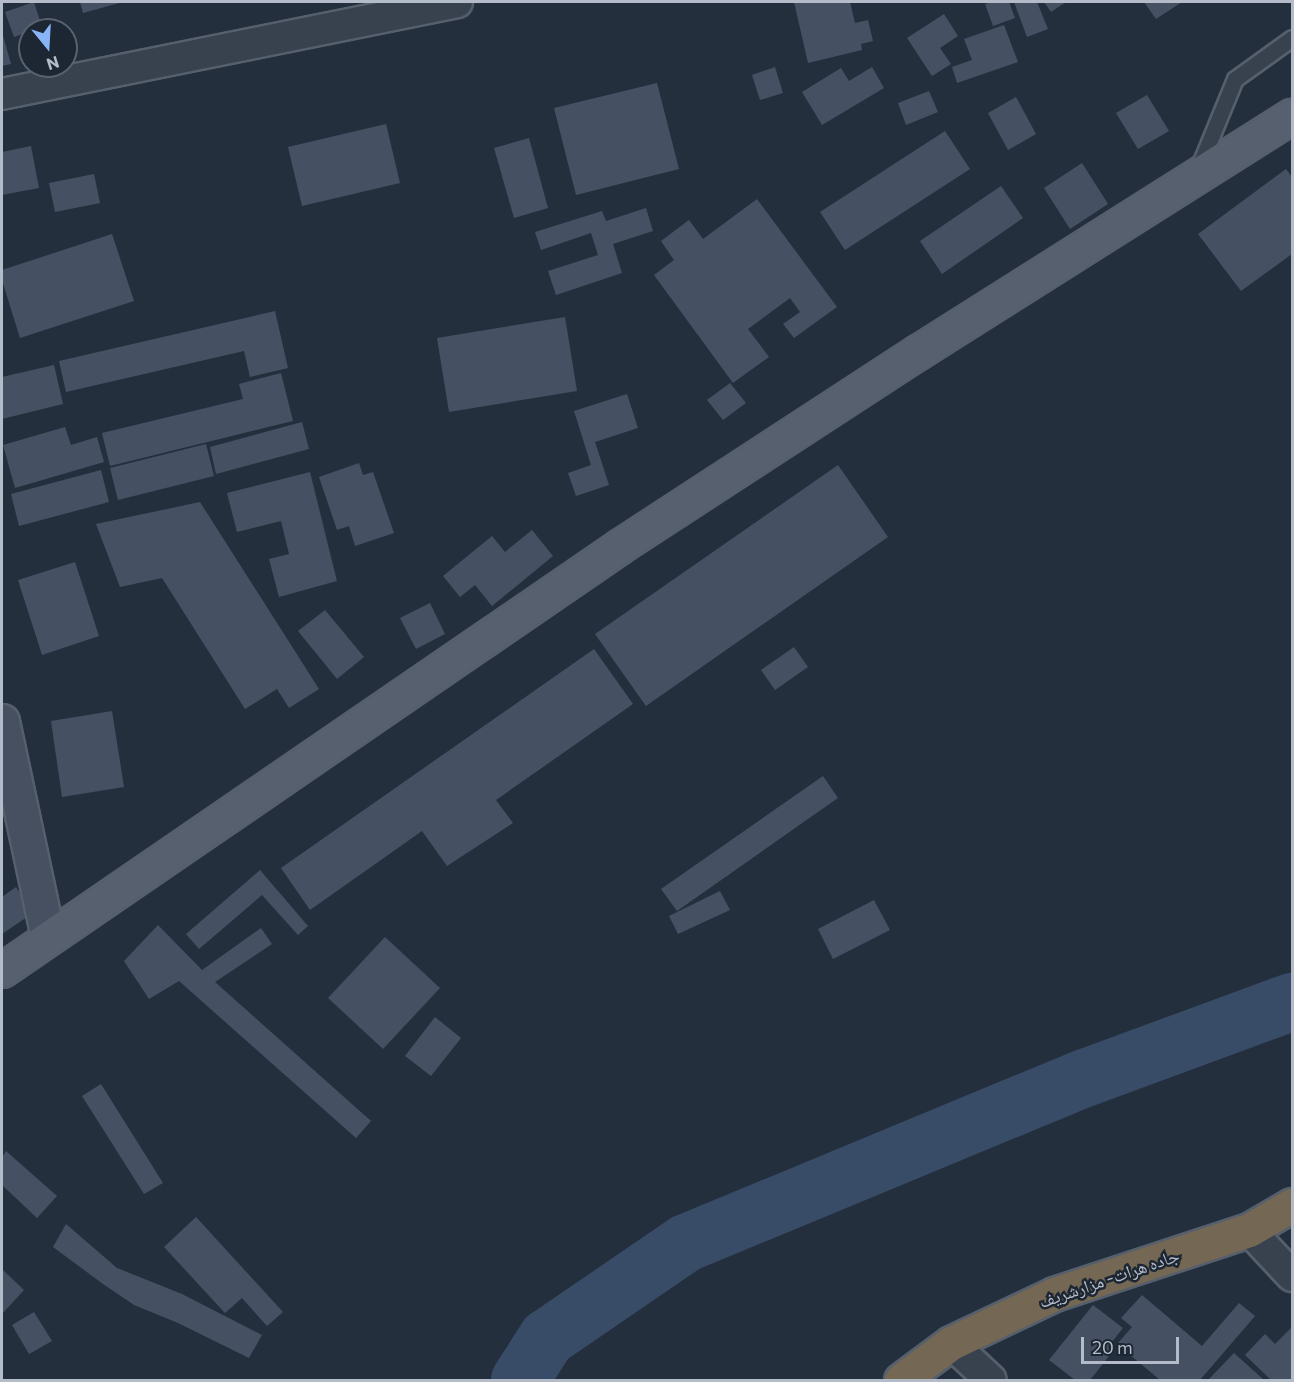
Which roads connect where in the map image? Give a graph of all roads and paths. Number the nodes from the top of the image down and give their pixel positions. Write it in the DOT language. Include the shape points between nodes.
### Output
graph roads {
  1 [pos="446,3"];
  2 [pos="1293,38"];
  3 [pos="2,94"];
  4 [pos="1293,116"];
  5 [pos="1195,178"];
  6 [pos="2,721"];
  7 [pos="11,814"];
  8 [pos="48,937"];
  9 [pos="2,970"];
  10 [pos="1293,1205"];
  11 [pos="1249,1230"];
  12 [pos="1293,1276"];
  13 [pos="951,1343"];
  14 [pos="901,1380"];
  15 [pos="991,1380"];
  1 -- 3 [label="street"];
  2 -- 5 [label="lane" via="1235,79"];
  4 -- 5 [label="main road"];
  5 -- 8 [label="main road" via="620,546"];
  6 -- 7 [label="street"];
  7 -- 8 [label="street"];
  8 -- 9 [label="main road"];
  10 -- 11 [label="highway, جاده هرات- مزارشریف"];
  11 -- 12 [label="street"];
  11 -- 13 [label="highway, جاده هرات- مزارشریف" via="1054,1294"];
  13 -- 14 [label="highway, جاده هرات- مزارشریف"];
  13 -- 15 [label="street"];
}
